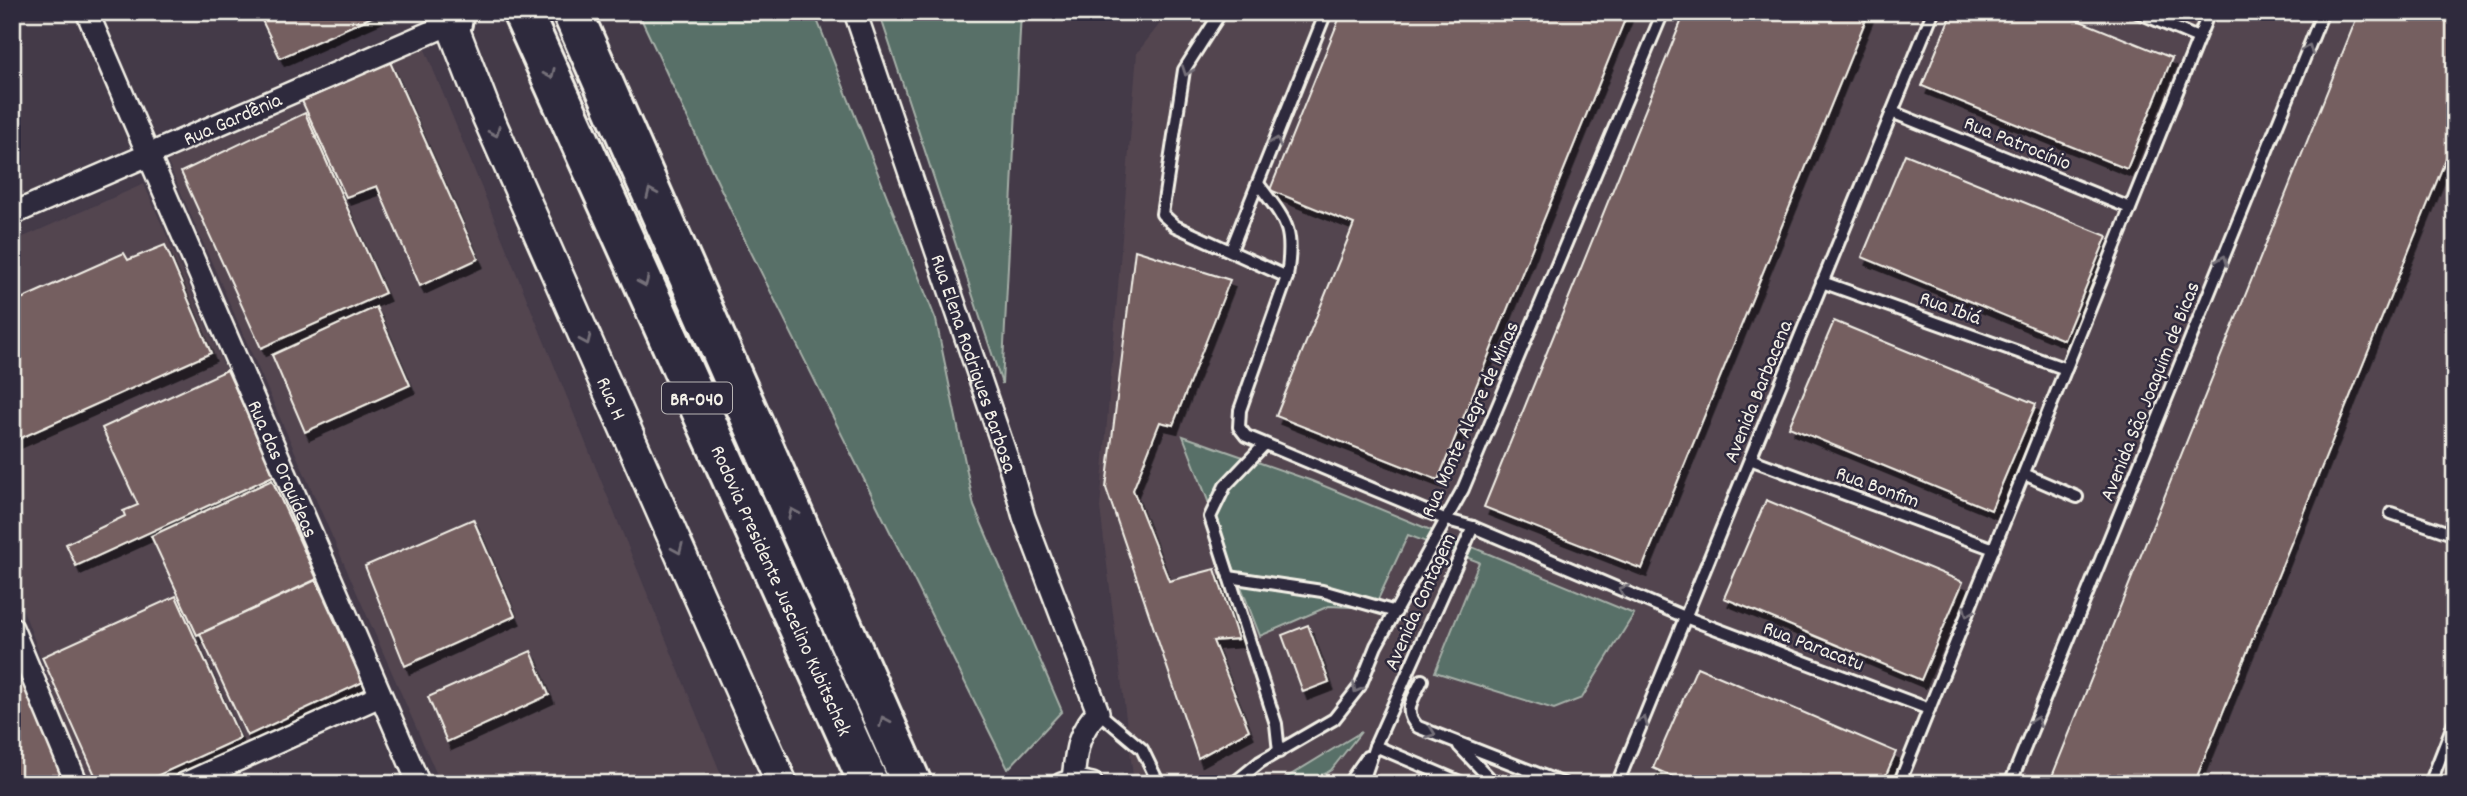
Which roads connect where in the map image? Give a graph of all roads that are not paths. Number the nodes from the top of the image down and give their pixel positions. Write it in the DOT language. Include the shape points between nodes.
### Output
graph roads {
  1 [pos="87,12"];
  2 [pos="522,12"];
  3 [pos="572,12"];
  4 [pos="855,12"];
  5 [pos="1221,12"];
  6 [pos="1325,12"];
  7 [pos="1663,12"];
  8 [pos="1933,12"];
  9 [pos="2137,12"];
  10 [pos="2209,12"];
  11 [pos="2323,12"];
  12 [pos="451,16"];
  13 [pos="2198,38"];
  14 [pos="1892,112"];
  15 [pos="149,154"];
  16 [pos="1259,186"];
  17 [pos="2130,208"];
  18 [pos="12,214"];
  19 [pos="1231,250"];
  20 [pos="1287,277"];
  21 [pos="1822,282"];
  22 [pos="2066,369"];
  23 [pos="1263,446"];
  24 [pos="1750,459"];
  25 [pos="2024,474"];
  26 [pos="2077,497"];
  27 [pos="2391,513"];
  28 [pos="1447,520"];
  29 [pos="1473,527"];
  30 [pos="2455,535"];
  31 [pos="1994,549"];
  32 [pos="1229,577"];
  33 [pos="1396,612"];
  34 [pos="1685,617"];
  35 [pos="12,628"];
  36 [pos="1422,680"];
  37 [pos="380,696"];
  38 [pos="1929,709"];
  39 [pos="1098,712"];
  40 [pos="2455,720"];
  41 [pos="1454,741"];
  42 [pos="1375,746"];
  43 [pos="1279,752"];
  44 [pos="1076,782"];
  45 [pos="1620,782"];
  46 [pos="77,784"];
  47 [pos="184,784"];
  48 [pos="419,784"];
  49 [pos="782,784"];
  50 [pos="869,784"];
  51 [pos="912,784"];
  52 [pos="1159,784"];
  53 [pos="1233,784"];
  54 [pos="1348,784"];
  55 [pos="1362,784"];
  56 [pos="1465,784"];
  57 [pos="1495,784"];
  58 [pos="1564,784"];
  59 [pos="1899,784"];
  60 [pos="2010,784"];
  61 [pos="2430,784"];
  1 -- 15 [label="street, Rua das Orquídeas"];
  2 -- 50 [label="highway, Rodovia Presidente Juscelino Kubitschek / BR-040, one-way"];
  51 -- 3 [label="highway, Rodovia Presidente Juscelino Kubitschek / BR-040, one-way"];
  4 -- 39 [label="street, Rua Elena Rodrigues Barbosa" via="1024,517"];
  5 -- 19 [label="lane, one-way" via="1184,70 1163,214 1175,226"];
  16 -- 6 [label="lane, one-way"];
  7 -- 28 [label="lane, Rua Monte Alegre de Minas"];
  8 -- 14 [label="lane, Avenida Barbacena"];
  9 -- 13 [label="lane"];
  10 -- 13 [label="lane"];
  60 -- 11 [label="lane, Avenida São Joaquim de Bicas, one-way"];
  12 -- 15 [label="street, Rua Gardênia"];
  12 -- 49 [label="main road, Rua H, one-way" via="484,108"];
  13 -- 17 [label="lane"];
  14 -- 17 [label="lane, Rua Patrocínio"];
  14 -- 21 [label="lane, Avenida Barbacena"];
  15 -- 18 [label="street, Rua Gardênia"];
  15 -- 37 [label="street, Rua das Orquídeas"];
  16 -- 19 [label="lane"];
  16 -- 20 [label="lane, Avenida Contagem" via="1289,228 1292,245"];
  17 -- 22 [label="lane"];
  19 -- 20 [label="lane"];
  20 -- 23 [label="lane, Avenida Contagem" via="1240,410 1239,426"];
  21 -- 22 [label="lane, Rua Ibiá"];
  21 -- 24 [label="lane, Avenida Barbacena"];
  22 -- 25 [label="lane"];
  23 -- 28 [label="lane, Avenida Contagem"];
  23 -- 32 [label="lane" via="1225,486 1210,517"];
  24 -- 31 [label="lane, Rua Bonfim"];
  24 -- 34 [label="lane, Avenida Barbacena"];
  25 -- 26 [label="lane"];
  25 -- 31 [label="lane"];
  27 -- 30 [label="lane"];
  28 -- 29 [label="lane, Avenida Contagem"];
  28 -- 33 [label="lane, Rua Monte Alegre de Minas"];
  34 -- 29 [label="lane, Rua Paracatu, one-way"];
  29 -- 42 [label="lane, Avenida Contagem"];
  31 -- 38 [label="lane, one-way"];
  32 -- 33 [label="lane, Avenida Contagem" via="1322,591"];
  32 -- 43 [label="lane" via="1276,724"];
  33 -- 43 [label="lane, Rua Monte Alegre de Minas, one-way" via="1360,686 1334,719"];
  34 -- 38 [label="lane, Rua Paracatu"];
  45 -- 34 [label="lane, Avenida Barbacena, one-way"];
  35 -- 46 [label="street"];
  36 -- 41 [label="lane, one-way" via="1409,719"];
  37 -- 47 [label="street"];
  37 -- 48 [label="street, Rua das Orquídeas"];
  38 -- 59 [label="lane"];
  39 -- 44 [label="street" via="1076,742"];
  39 -- 52 [label="lane, Rua Elena Rodrigues Barbosa" via="1142,749"];
  40 -- 61 [label="lane"];
  41 -- 57 [label="lane"];
  41 -- 58 [label="lane"];
  42 -- 54 [label="lane"];
  42 -- 55 [label="lane, Avenida Contagem"];
  42 -- 56 [label="lane"];
  43 -- 53 [label="lane, Rua Monte Alegre de Minas"];
}
